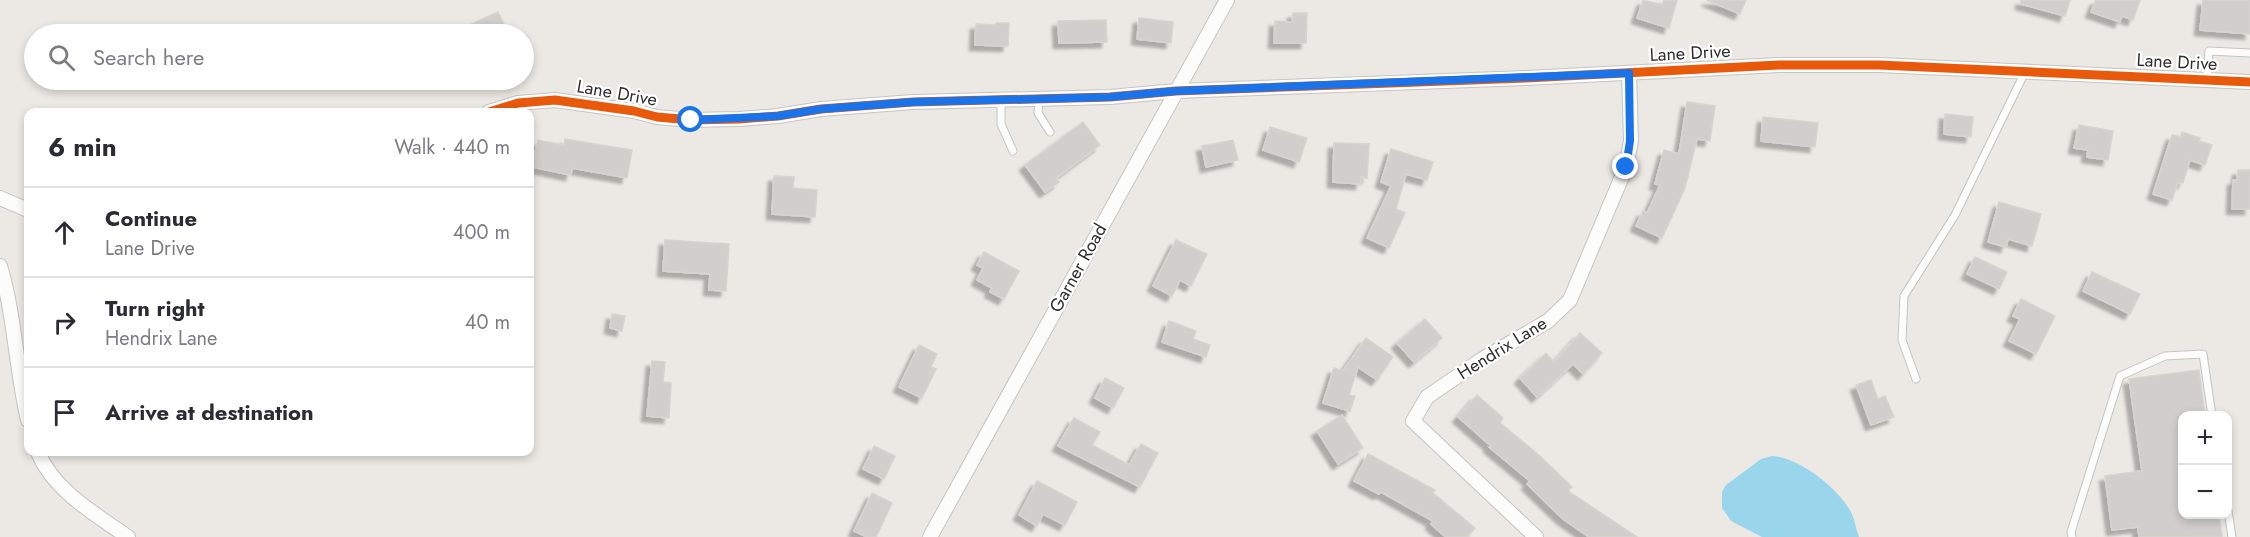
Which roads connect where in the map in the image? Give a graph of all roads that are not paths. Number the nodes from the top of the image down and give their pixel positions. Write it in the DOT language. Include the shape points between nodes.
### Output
graph roads {
  1 [pos="1227,0"];
  2 [pos="2250,53"];
  3 [pos="2025,72"];
  4 [pos="1629,73"];
  5 [pos="2207,80"];
  6 [pos="2250,82"];
  7 [pos="1176,91"];
  8 [pos="1039,99"];
  9 [pos="1001,100"];
  10 [pos="502,108"];
  11 [pos="1050,132"];
  12 [pos="1013,152"];
  13 [pos="0,198"];
  14 [pos="24,208"];
  15 [pos="0,266"];
  16 [pos="1916,379"];
  17 [pos="24,403"];
  18 [pos="2211,411"];
  19 [pos="40,456"];
  20 [pos="2229,519"];
  21 [pos="128,537"];
  22 [pos="930,537"];
  23 [pos="1536,537"];
  24 [pos="2072,537"];
  25 [pos="2232,537"];
  1 -- 7 [label="street, Garner Road"];
  2 -- 5 [label="lane" via="2209,51"];
  3 -- 4 [label="street, Lane Drive" via="1779,65"];
  3 -- 5 [label="street, Lane Drive"];
  3 -- 16 [label="lane" via="1955,215 1904,296 1902,340"];
  4 -- 7 [label="street, Lane Drive"];
  4 -- 23 [label="street, Hendrix Lane" via="1630,141 1626,167 1570,300 1548,321 1427,397 1413,421"];
  5 -- 6 [label="street, Lane Drive"];
  7 -- 8 [label="street, Lane Drive"];
  7 -- 22 [label="street, Garner Road"];
  8 -- 9 [label="street, Lane Drive"];
  8 -- 11 [label="lane" via="1038,113"];
  9 -- 10 [label="street, Lane Drive" via="821,109 739,120 657,117 555,100"];
  9 -- 12 [label="lane" via="1001,124"];
  13 -- 14 [label="street"];
  15 -- 17 [label="street" via="8,291"];
  18 -- 24 [label="lane" via="2203,354 2165,356 2120,376"];
  19 -- 21 [label="street" via="50,475 83,506"];
  20 -- 25 [label="lane"];
}
